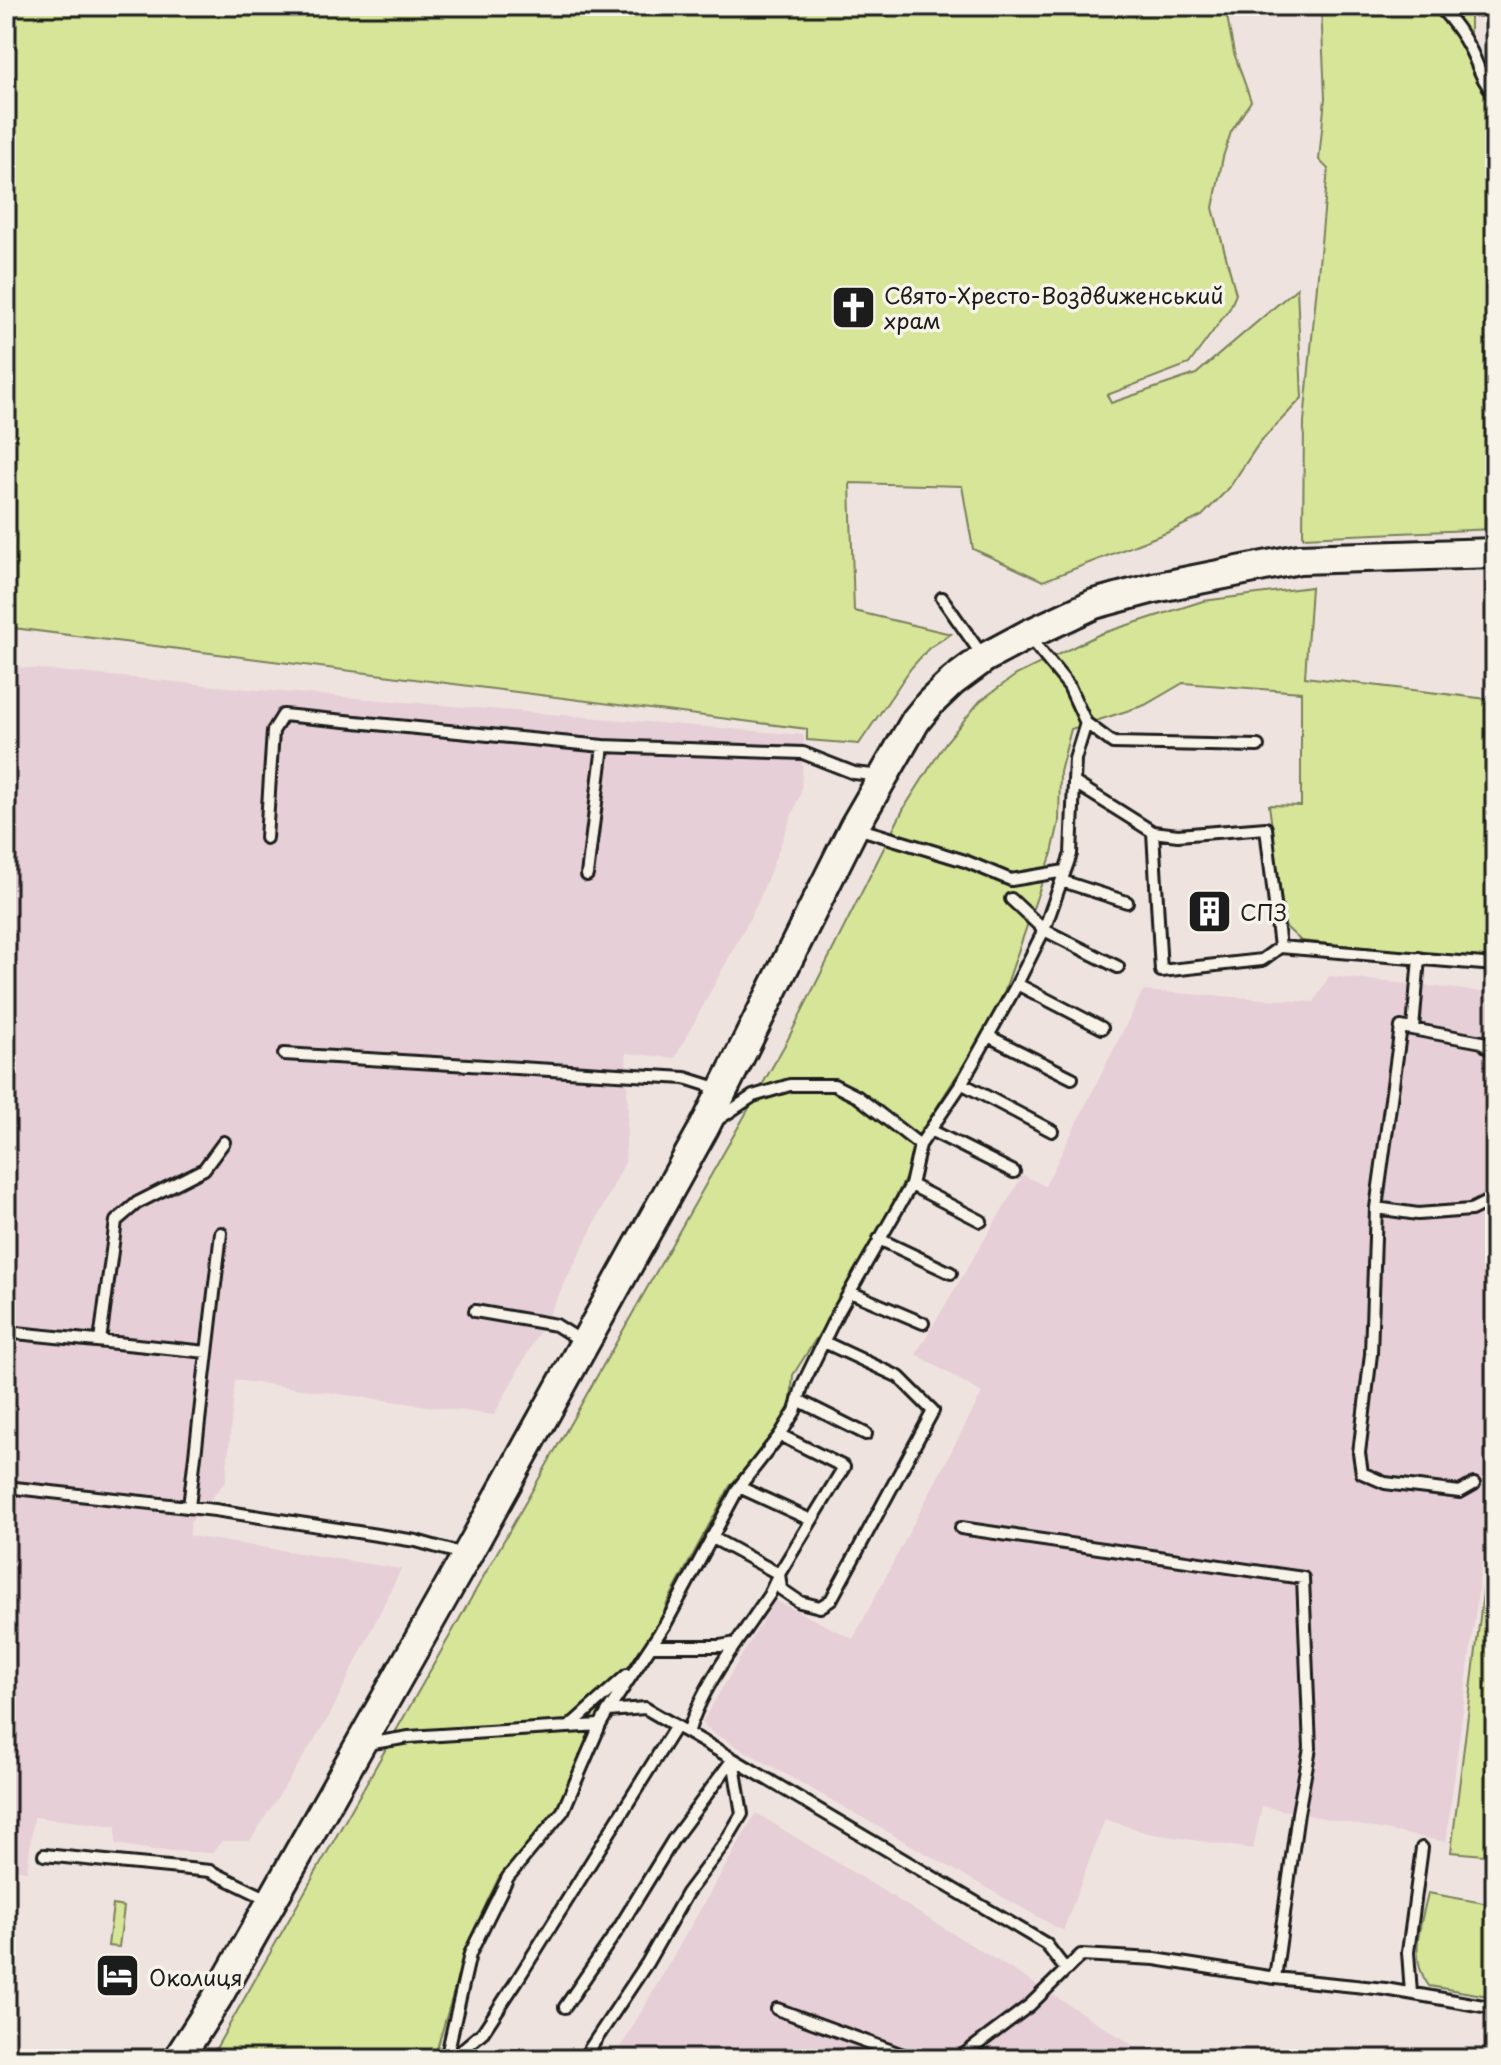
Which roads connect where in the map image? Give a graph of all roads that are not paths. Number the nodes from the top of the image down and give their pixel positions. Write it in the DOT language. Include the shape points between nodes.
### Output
graph roads {
  1 [pos="1439,6"];
  2 [pos="1495,95"];
  3 [pos="1495,553"];
  4 [pos="942,598"];
  5 [pos="1027,635"];
  6 [pos="984,658"];
  7 [pos="1086,723"];
  8 [pos="603,746"];
  9 [pos="1258,746"];
  10 [pos="884,776"];
  11 [pos="1075,783"];
  12 [pos="854,827"];
  13 [pos="1153,832"];
  14 [pos="266,838"];
  15 [pos="587,875"];
  16 [pos="1064,876"];
  17 [pos="1011,899"];
  18 [pos="1127,902"];
  19 [pos="1044,930"];
  20 [pos="1280,947"];
  21 [pos="1419,958"];
  22 [pos="1495,965"];
  23 [pos="1118,967"];
  24 [pos="1017,984"];
  25 [pos="1102,1028"];
  26 [pos="1413,1029"];
  27 [pos="988,1036"];
  28 [pos="284,1054"];
  29 [pos="1495,1054"];
  30 [pos="1072,1078"];
  31 [pos="961,1083"];
  32 [pos="725,1091"];
  33 [pos="705,1126"];
  34 [pos="930,1130"];
  35 [pos="1052,1131"];
  36 [pos="224,1142"];
  37 [pos="920,1145"];
  38 [pos="1014,1172"];
  39 [pos="911,1185"];
  40 [pos="1495,1198"];
  41 [pos="1376,1208"];
  42 [pos="981,1221"];
  43 [pos="221,1233"];
  44 [pos="879,1239"];
  45 [pos="951,1273"];
  46 [pos="850,1292"];
  47 [pos="475,1311"];
  48 [pos="923,1323"];
  49 [pos="6,1332"];
  50 [pos="100,1341"];
  51 [pos="824,1342"];
  52 [pos="585,1343"];
  53 [pos="207,1352"];
  54 [pos="798,1400"];
  55 [pos="866,1434"];
  56 [pos="780,1435"];
  57 [pos="1474,1484"];
  58 [pos="6,1487"];
  59 [pos="739,1487"];
  60 [pos="189,1507"];
  61 [pos="811,1520"];
  62 [pos="961,1528"];
  63 [pos="711,1537"];
  64 [pos="467,1555"];
  65 [pos="779,1574"];
  66 [pos="736,1643"];
  67 [pos="652,1646"];
  68 [pos="640,1664"];
  69 [pos="608,1711"];
  70 [pos="600,1725"];
  71 [pos="676,1726"];
  72 [pos="569,1727"];
  73 [pos="688,1733"];
  74 [pos="359,1745"];
  75 [pos="733,1759"];
  76 [pos="1422,1848"];
  77 [pos="44,1855"];
  78 [pos="272,1901"];
  79 [pos="1066,1970"];
  80 [pos="1275,1978"];
  81 [pos="1411,1993"];
  82 [pos="565,2007"];
  83 [pos="1495,2008"];
  84 [pos="777,2009"];
  85 [pos="178,2059"];
  86 [pos="448,2059"];
  87 [pos="583,2059"];
  88 [pos="914,2059"];
  89 [pos="958,2059"];
  1 -- 2 [label="lane" via="1456,25"];
  3 -- 5 [label="street" via="1299,559 1094,604"];
  4 -- 6 [label="lane"];
  5 -- 6 [label="street"];
  5 -- 7 [label="lane" via="1069,686"];
  6 -- 10 [label="street" via="930,703"];
  7 -- 9 [label="lane" via="1113,743"];
  7 -- 11 [label="lane" via="1075,759"];
  8 -- 10 [label="lane" via="803,753 854,773"];
  8 -- 14 [label="lane" via="283,715 273,731"];
  8 -- 15 [label="lane"];
  10 -- 12 [label="street"];
  11 -- 13 [label="lane"];
  11 -- 16 [label="lane" via="1071,854"];
  12 -- 16 [label="lane" via="1011,880"];
  12 -- 32 [label="street"];
  13 -- 20 [label="lane" via="1266,828"];
  13 -- 20 [label="lane" via="1161,971 1262,960"];
  16 -- 18 [label="lane"];
  16 -- 19 [label="lane"];
  17 -- 19 [label="lane"];
  19 -- 23 [label="lane"];
  19 -- 24 [label="lane"];
  20 -- 21 [label="lane"];
  21 -- 22 [label="lane"];
  21 -- 26 [label="lane"];
  24 -- 25 [label="lane"];
  24 -- 27 [label="lane"];
  26 -- 29 [label="lane" via="1482,1042"];
  26 -- 41 [label="lane" via="1401,1027"];
  27 -- 30 [label="lane"];
  27 -- 31 [label="lane"];
  28 -- 32 [label="lane" via="685,1078"];
  31 -- 34 [label="lane"];
  31 -- 35 [label="lane"];
  32 -- 33 [label="street"];
  33 -- 37 [label="lane" via="765,1092 790,1085 834,1085"];
  33 -- 52 [label="street"];
  34 -- 37 [label="lane"];
  34 -- 38 [label="lane"];
  36 -- 50 [label="lane" via="204,1169 137,1203 116,1221"];
  37 -- 39 [label="lane"];
  39 -- 42 [label="lane"];
  39 -- 44 [label="lane"];
  40 -- 41 [label="lane" via="1471,1210 1418,1214"];
  41 -- 57 [label="lane" via="1371,1354 1359,1453 1362,1473 1385,1483 1460,1492"];
  43 -- 53 [label="lane"];
  44 -- 45 [label="lane"];
  44 -- 46 [label="lane"];
  46 -- 48 [label="lane"];
  46 -- 51 [label="lane"];
  47 -- 52 [label="lane" via="556,1325"];
  49 -- 50 [label="lane"];
  50 -- 53 [label="lane"];
  51 -- 54 [label="lane"];
  51 -- 65 [label="lane" via="899,1377 933,1411 831,1600 820,1607 800,1602 781,1589"];
  52 -- 64 [label="street"];
  53 -- 60 [label="lane"];
  54 -- 55 [label="lane"];
  54 -- 56 [label="lane"];
  56 -- 59 [label="lane"];
  56 -- 61 [label="lane" via="844,1467"];
  58 -- 60 [label="lane"];
  59 -- 61 [label="lane"];
  59 -- 63 [label="lane"];
  60 -- 64 [label="lane" via="416,1541"];
  61 -- 65 [label="lane"];
  62 -- 80 [label="lane" via="1303,1578 1310,1748"];
  63 -- 65 [label="lane"];
  63 -- 67 [label="lane"];
  64 -- 74 [label="street"];
  65 -- 66 [label="lane"];
  66 -- 67 [label="lane"];
  66 -- 73 [label="lane"];
  67 -- 68 [label="lane"];
  68 -- 69 [label="lane"];
  68 -- 72 [label="lane"];
  69 -- 70 [label="lane"];
  69 -- 71 [label="lane" via="645,1708"];
  70 -- 72 [label="lane"];
  70 -- 86 [label="lane" via="563,1811 508,1877 470,1954"];
  71 -- 73 [label="lane"];
  71 -- 86 [label="lane" via="483,2032"];
  72 -- 74 [label="lane"];
  73 -- 75 [label="lane"];
  74 -- 78 [label="street"];
  75 -- 79 [label="lane" via="1046,1944"];
  75 -- 82 [label="lane" via="673,1840"];
  75 -- 87 [label="lane" via="742,1814"];
  76 -- 81 [label="lane" via="1408,1952"];
  77 -- 78 [label="lane" via="210,1871"];
  78 -- 85 [label="street"];
  79 -- 80 [label="lane" via="1081,1955 1155,1959"];
  79 -- 89 [label="lane" via="1030,2005"];
  80 -- 81 [label="lane"];
  81 -- 83 [label="lane"];
  84 -- 88 [label="lane"];
}
